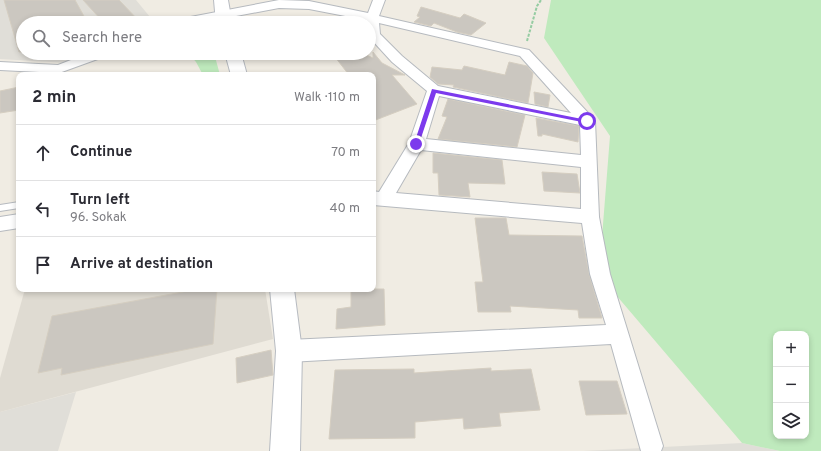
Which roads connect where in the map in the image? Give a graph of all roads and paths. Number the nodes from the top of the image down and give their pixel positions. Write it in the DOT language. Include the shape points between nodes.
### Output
graph roads {
  1 [pos="379,0"];
  2 [pos="541,0"];
  3 [pos="222,12"];
  4 [pos="207,16"];
  5 [pos="367,16"];
  6 [pos="372,16"];
  7 [pos="376,18"];
  8 [pos="376,36"];
  9 [pos="524,53"];
  10 [pos="83,60"];
  11 [pos="235,60"];
  12 [pos="0,66"];
  13 [pos="238,72"];
  14 [pos="434,90"];
  15 [pos="587,121"];
  16 [pos="416,144"];
  17 [pos="589,162"];
  18 [pos="379,198"];
  19 [pos="16,205"];
  20 [pos="0,208"];
  21 [pos="590,217"];
  22 [pos="16,221"];
  23 [pos="0,224"];
  24 [pos="282,292"];
  25 [pos="620,334"];
  26 [pos="289,351"];
  27 [pos="651,446"];
  28 [pos="285,451"];
  1 -- 6 [label="street"];
  2 -- 9 [label="path"];
  3 -- 4 [label="street"];
  3 -- 5 [label="street" via="278,4 317,6"];
  7 -- 9 [label="street"];
  8 -- 14 [label="street" via="397,59"];
  9 -- 15 [label="street"];
  10 -- 12 [label="street" via="59,69"];
  11 -- 13 [label="street"];
  14 -- 15 [label="street"];
  14 -- 16 [label="street"];
  15 -- 17 [label="street"];
  16 -- 17 [label="street"];
  16 -- 18 [label="street"];
  17 -- 21 [label="street"];
  18 -- 21 [label="street"];
  19 -- 20 [label="lane"];
  21 -- 25 [label="street" via="600,274"];
  22 -- 23 [label="street"];
  24 -- 26 [label="street"];
  25 -- 26 [label="street"];
  25 -- 27 [label="street"];
  26 -- 28 [label="street"];
}
